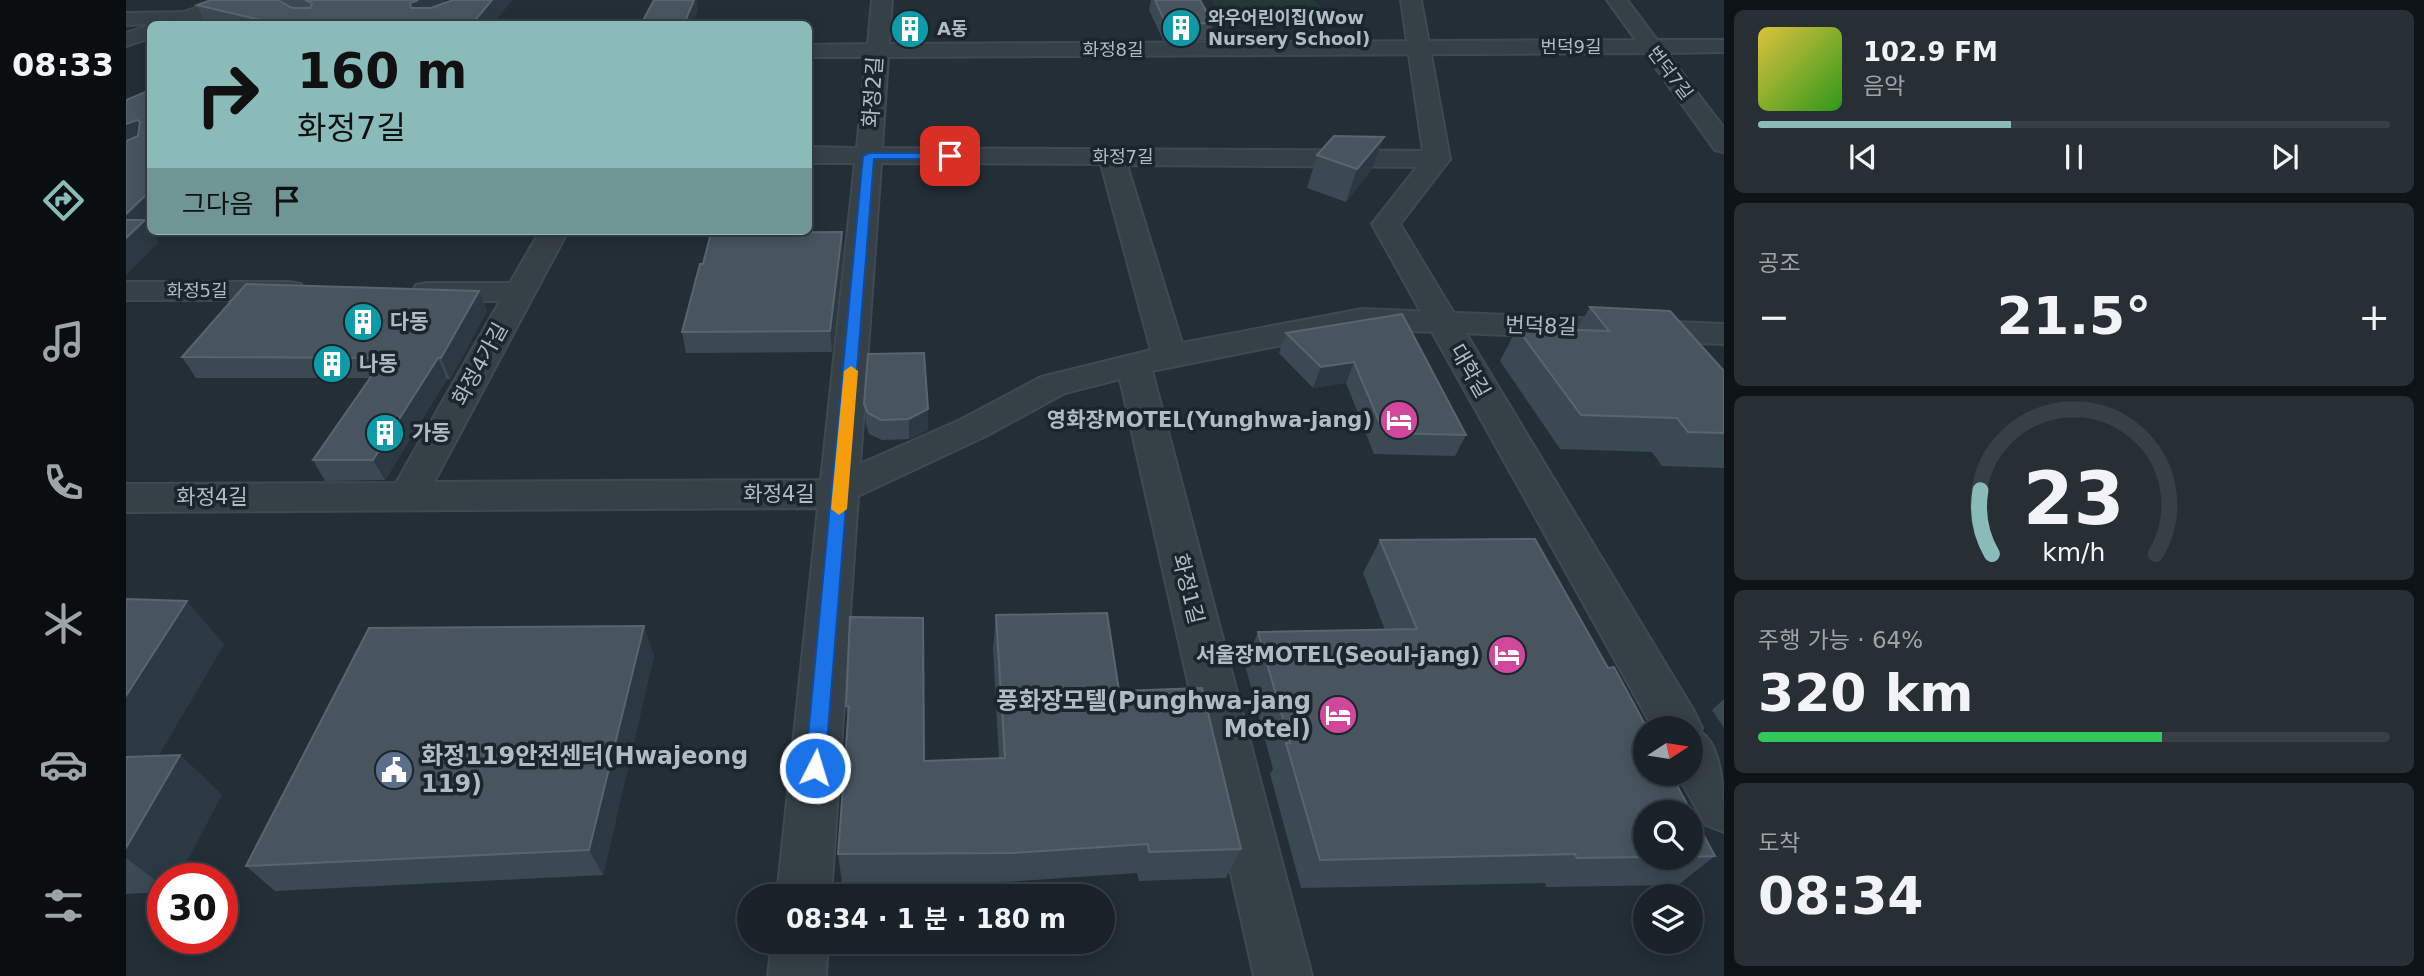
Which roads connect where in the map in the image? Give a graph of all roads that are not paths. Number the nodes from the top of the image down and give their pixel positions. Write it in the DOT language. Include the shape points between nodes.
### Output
graph roads {
  1 [pos="236,0"];
  2 [pos="882,0"];
  3 [pos="1411,0"];
  4 [pos="1617,0"];
  5 [pos="126,19"];
  6 [pos="177,21"];
  7 [pos="147,32"];
  8 [pos="126,40"];
  9 [pos="1724,46"];
  10 [pos="1650,47"];
  11 [pos="1418,48"];
  12 [pos="812,51"];
  13 [pos="876,51"];
  14 [pos="1722,139"];
  15 [pos="812,155"];
  16 [pos="869,156"];
  17 [pos="1112,157"];
  18 [pos="1437,159"];
  19 [pos="552,235"];
  20 [pos="126,290"];
  21 [pos="316,291"];
  22 [pos="398,292"];
  23 [pos="520,292"];
  24 [pos="1442,322"];
  25 [pos="1724,334"];
  26 [pos="1151,360"];
  27 [pos="841,488"];
  28 [pos="407,497"];
  29 [pos="126,498"];
  30 [pos="1671,716"];
  31 [pos="1703,772"];
  32 [pos="1724,808"];
  33 [pos="805,884"];
  34 [pos="799,954"];
  35 [pos="797,976"];
  36 [pos="1283,976"];
  1 -- 6 [label="street"];
  2 -- 13 [label="street, 화정2길"];
  3 -- 11 [label="street"];
  4 -- 10 [label="street, 번덕7길"];
  5 -- 6 [label="street"];
  7 -- 8 [label="street"];
  9 -- 10 [label="street, 번덕9길"];
  10 -- 11 [label="street, 번덕9길"];
  10 -- 14 [label="street, 번덕7길"];
  11 -- 13 [label="street, 화정8길"];
  11 -- 18 [label="street"];
  12 -- 13 [label="street, 화정8길"];
  13 -- 16 [label="street, 화정2길"];
  15 -- 16 [label="street, 화정7길"];
  16 -- 17 [label="street, 화정7길"];
  16 -- 27 [label="street, 화정2길"];
  17 -- 18 [label="street, 화정7길"];
  17 -- 26 [label="street, 화정1길"];
  18 -- 24 [label="street, 대학길" via="1385,224"];
  19 -- 23 [label="street, 화정4가길"];
  20 -- 21 [label="street, 화정5길"];
  22 -- 23 [label="street"];
  23 -- 28 [label="street, 화정4가길"];
  24 -- 25 [label="street, 번덕8길"];
  24 -- 26 [label="street, 화정4길" via="1362,319"];
  24 -- 30 [label="street, 대학길"];
  26 -- 27 [label="street, 화정4길" via="1054,385"];
  26 -- 36 [label="street, 화정1길"];
  27 -- 28 [label="street, 화정4길" via="828,494"];
  27 -- 33 [label="street, 화정2길"];
  28 -- 29 [label="street, 화정4길"];
  31 -- 32 [label="street"];
  34 -- 35 [label="street"];
}
